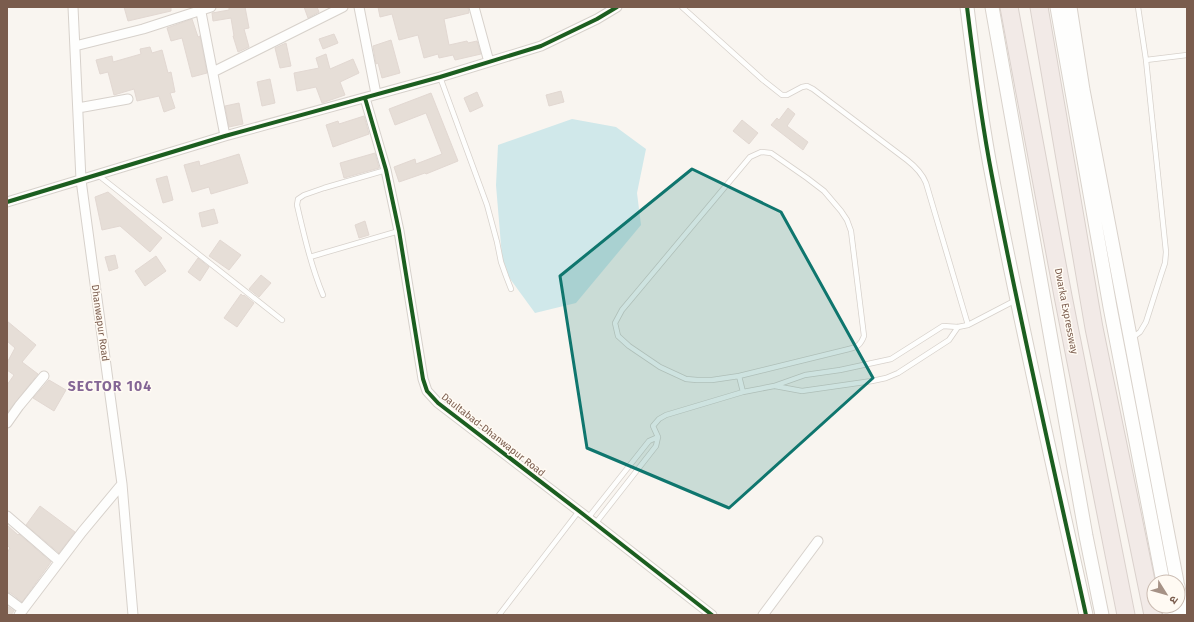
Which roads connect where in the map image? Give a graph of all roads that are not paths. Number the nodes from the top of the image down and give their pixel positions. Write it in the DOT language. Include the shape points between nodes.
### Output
graph roads {
  1 [pos="73,7"];
  2 [pos="211,7"];
  3 [pos="343,7"];
  4 [pos="359,7"];
  5 [pos="474,7"];
  6 [pos="615,7"];
  7 [pos="682,7"];
  8 [pos="967,7"];
  9 [pos="992,7"];
  10 [pos="1009,7"];
  11 [pos="1039,7"];
  12 [pos="1057,7"];
  13 [pos="1070,7"];
  14 [pos="1138,7"];
  15 [pos="201,9"];
  16 [pos="75,46"];
  17 [pos="1187,55"];
  18 [pos="1146,60"];
  19 [pos="489,62"];
  20 [pos="213,72"];
  21 [pos="440,77"];
  22 [pos="376,94"];
  23 [pos="364,98"];
  24 [pos="128,99"];
  25 [pos="78,108"];
  26 [pos="225,136"];
  27 [pos="386,170"];
  28 [pos="97,175"];
  29 [pos="81,180"];
  30 [pos="7,202"];
  31 [pos="399,231"];
  32 [pos="310,257"];
  33 [pos="511,289"];
  34 [pos="323,295"];
  35 [pos="1016,300"];
  36 [pos="282,320"];
  37 [pos="968,325"];
  38 [pos="958,328"];
  39 [pos="1131,339"];
  40 [pos="44,376"];
  41 [pos="739,376"];
  42 [pos="774,386"];
  43 [pos="743,392"];
  44 [pos="7,423"];
  45 [pos="658,437"];
  46 [pos="122,484"];
  47 [pos="579,511"];
  48 [pos="7,516"];
  49 [pos="588,518"];
  50 [pos="595,524"];
  51 [pos="818,541"];
  52 [pos="59,561"];
  53 [pos="1161,574"];
  54 [pos="1175,574"];
  55 [pos="7,598"];
  56 [pos="21,612"];
  57 [pos="133,615"];
  58 [pos="499,615"];
  59 [pos="712,615"];
  60 [pos="763,615"];
  61 [pos="1086,615"];
  62 [pos="1102,615"];
  63 [pos="1126,615"];
  64 [pos="1153,615"];
  1 -- 16 [label="street, Dhanwapur Road"];
  2 -- 15 [label="street"];
  3 -- 20 [label="street"];
  4 -- 22 [label="street"];
  5 -- 19 [label="street"];
  6 -- 19 [label="street" via="597,19 541,46"];
  7 -- 37 [label="lane" via="777,92 787,95 802,87 813,89 923,175"];
  8 -- 35 [label="street" via="992,176"];
  9 -- 62 [label="street"];
  10 -- 63 [label="highway, Dwarka Expressway"];
  11 -- 64 [label="highway" via="1094,328"];
  12 -- 53 [label="street" via="1110,306"];
  13 -- 39 [label="street" via="1083,90"];
  14 -- 18 [label="lane"];
  15 -- 16 [label="street" via="144,29"];
  15 -- 20 [label="street"];
  16 -- 25 [label="street, Dhanwapur Road"];
  17 -- 18 [label="lane"];
  18 -- 39 [label="lane" via="1166,252 1146,322 1140,332"];
  19 -- 21 [label="street"];
  20 -- 26 [label="street"];
  21 -- 22 [label="street"];
  21 -- 33 [label="lane" via="487,205"];
  22 -- 23 [label="street"];
  23 -- 26 [label="street"];
  23 -- 27 [label="street, Daultabad-Dhanwapur Road"];
  24 -- 25 [label="street"];
  25 -- 29 [label="street, Dhanwapur Road"];
  26 -- 28 [label="street"];
  27 -- 31 [label="street, Daultabad-Dhanwapur Road"];
  27 -- 32 [label="lane" via="324,188 298,199 297,205"];
  28 -- 29 [label="street"];
  28 -- 36 [label="lane"];
  29 -- 30 [label="street"];
  29 -- 46 [label="street, Dhanwapur Road"];
  31 -- 32 [label="lane"];
  31 -- 47 [label="street, Daultabad-Dhanwapur Road" via="427,391 438,403"];
  32 -- 34 [label="lane"];
  35 -- 37 [label="lane"];
  35 -- 61 [label="street"];
  37 -- 38 [label="lane"];
  38 -- 42 [label="lane" via="944,326 891,359 805,375"];
  38 -- 42 [label="lane" via="949,340 886,378 802,391"];
  39 -- 54 [label="street"];
  40 -- 44 [label="street"];
  41 -- 41 [label="lane" via="857,347 864,336 851,231 847,220 824,191 771,153 761,152 750,157 622,310 616,323 618,336 629,346 686,379 712,380"];
  41 -- 43 [label="lane"];
  42 -- 43 [label="lane"];
  43 -- 45 [label="lane" via="666,415 654,426"];
  45 -- 49 [label="lane" via="648,441"];
  45 -- 50 [label="lane" via="656,446"];
  46 -- 52 [label="street"];
  46 -- 57 [label="street, Dhanwapur Road"];
  47 -- 49 [label="street, Daultabad-Dhanwapur Road"];
  47 -- 58 [label="lane"];
  48 -- 52 [label="street"];
  49 -- 50 [label="street, Daultabad-Dhanwapur Road"];
  50 -- 59 [label="street, Daultabad-Dhanwapur Road"];
  51 -- 60 [label="street"];
  52 -- 56 [label="street"];
  55 -- 56 [label="street"];
}
